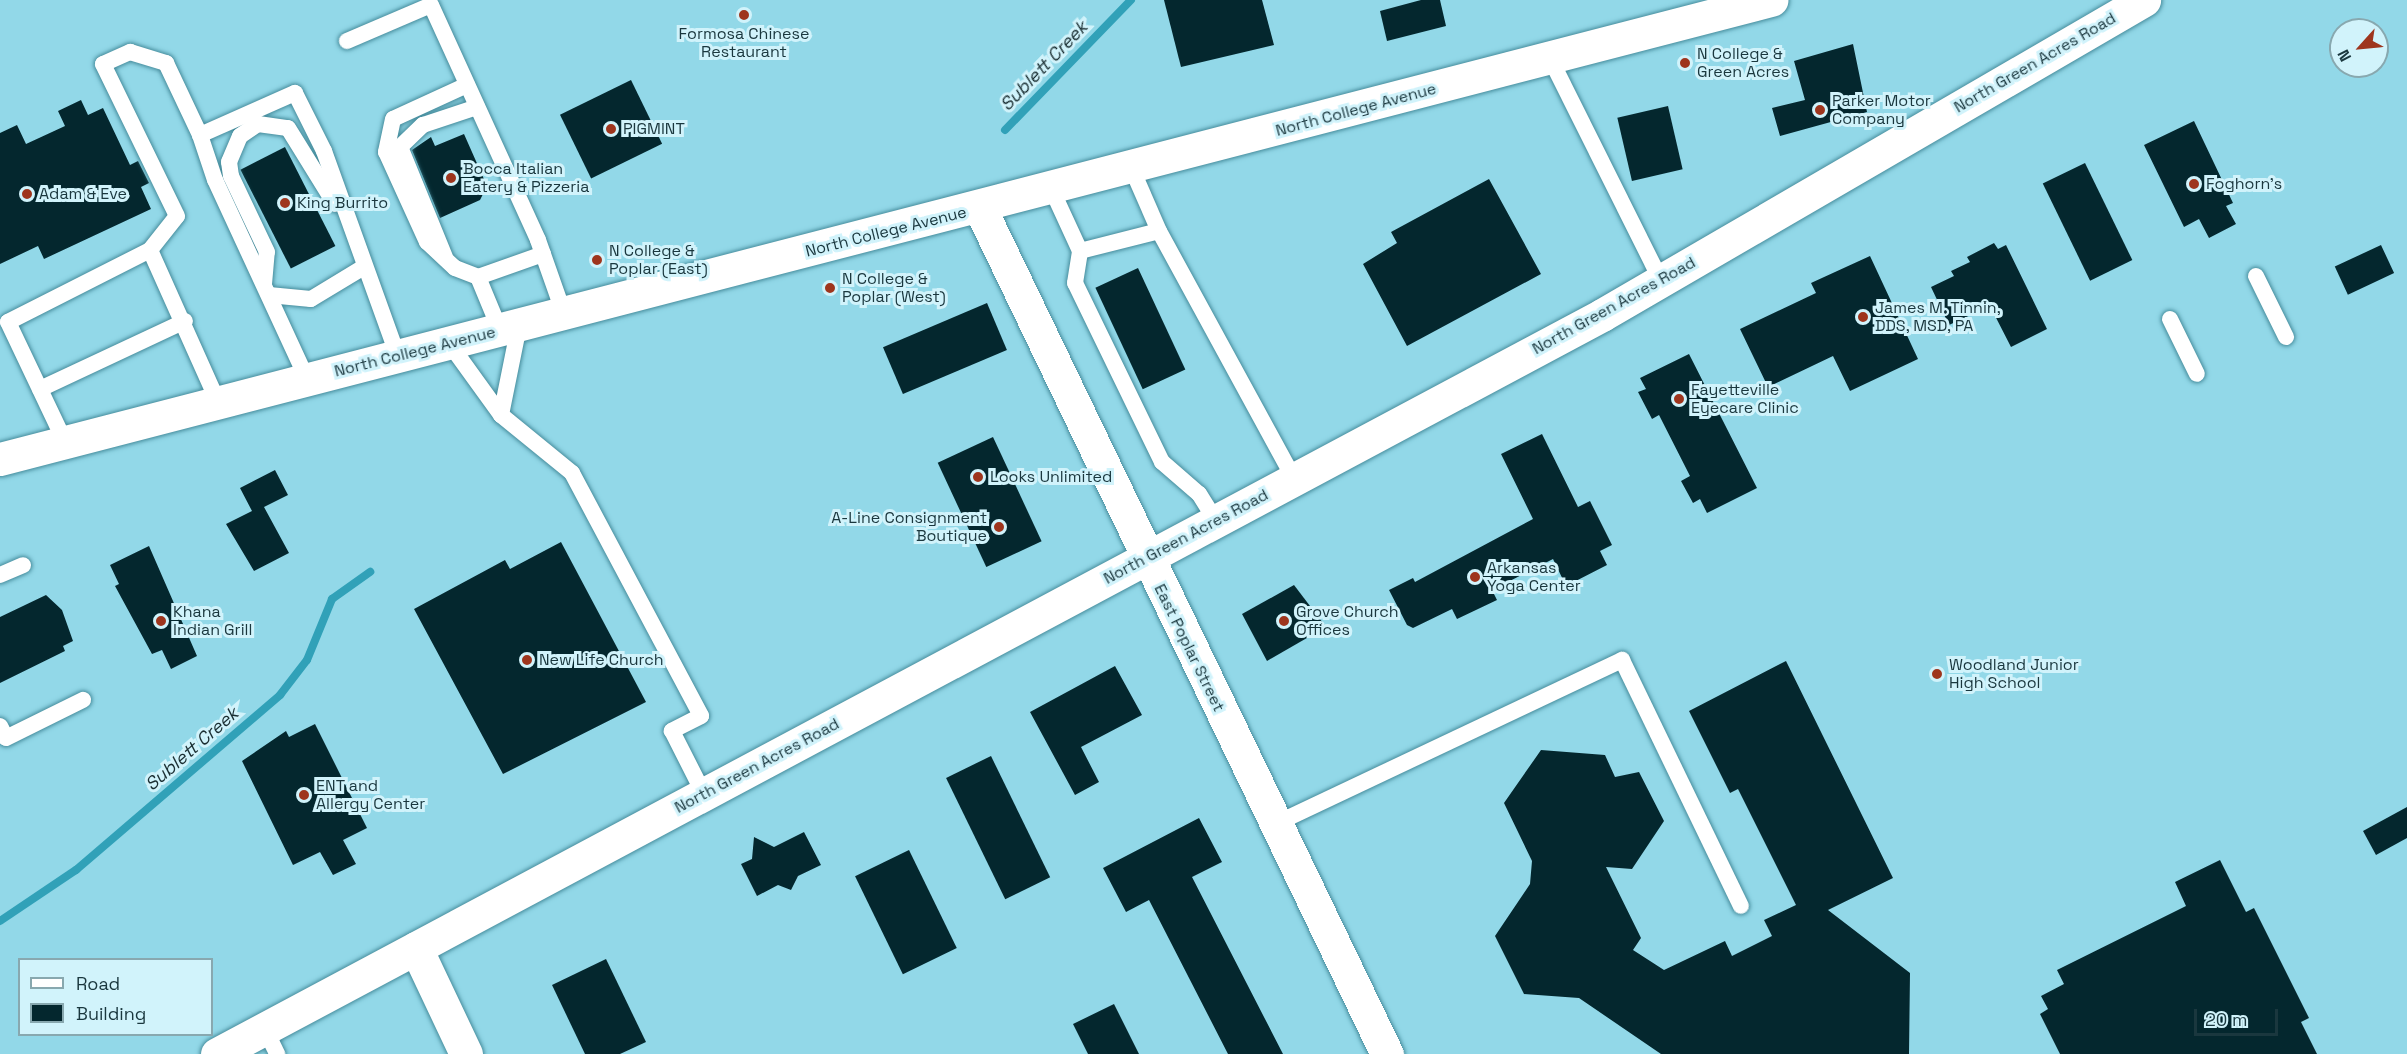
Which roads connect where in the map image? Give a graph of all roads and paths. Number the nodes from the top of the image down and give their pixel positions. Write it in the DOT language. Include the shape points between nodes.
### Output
graph roads {
  1 [pos="1771,0"];
  2 [pos="2144,0"];
  3 [pos="347,41"];
  4 [pos="1550,58"];
  5 [pos="467,85"];
  6 [pos="477,107"];
  7 [pos="200,135"];
  8 [pos="1132,169"];
  9 [pos="1052,190"];
  10 [pos="980,208"];
  11 [pos="344,217"];
  12 [pos="1159,231"];
  13 [pos="150,250"];
  14 [pos="1080,250"];
  15 [pos="543,254"];
  16 [pos="446,259"];
  17 [pos="363,267"];
  18 [pos="2256,276"];
  19 [pos="478,277"];
  20 [pos="1661,281"];
  21 [pos="266,291"];
  22 [pos="564,314"];
  23 [pos="2170,319"];
  24 [pos="185,321"];
  25 [pos="509,328"];
  26 [pos="2286,337"];
  27 [pos="449,343"];
  28 [pos="398,356"];
  29 [pos="2197,374"];
  30 [pos="307,379"];
  31 [pos="40,389"];
  32 [pos="218,402"];
  33 [pos="501,415"];
  34 [pos="65,442"];
  35 [pos="0,459"];
  36 [pos="1294,479"];
  37 [pos="1216,521"];
  38 [pos="1146,558"];
  39 [pos="23,565"];
  40 [pos="0,575"];
  41 [pos="83,700"];
  42 [pos="0,726"];
  43 [pos="704,794"];
  44 [pos="1275,824"];
  45 [pos="1741,906"];
  46 [pos="416,948"];
  47 [pos="271,1042"];
  48 [pos="217,1054"];
  49 [pos="466,1054"];
  50 [pos="1386,1054"];
  1 -- 4 [label="street, North College Avenue"];
  2 -- 20 [label="street, North Green Acres Road"];
  3 -- 5 [label="lane" via="431,5"];
  4 -- 8 [label="street, North College Avenue"];
  4 -- 20 [label="lane"];
  5 -- 6 [label="lane"];
  5 -- 16 [label="lane" via="393,119 387,134 386,152 427,242"];
  6 -- 15 [label="lane"];
  6 -- 16 [label="lane" via="423,125 400,147"];
  7 -- 11 [label="lane" via="295,93 324,151"];
  7 -- 13 [label="lane" via="166,63 130,52 103,64 177,216"];
  7 -- 21 [label="lane"];
  8 -- 9 [label="street, North College Avenue"];
  8 -- 12 [label="lane"];
  9 -- 10 [label="street, North College Avenue"];
  9 -- 14 [label="lane"];
  10 -- 22 [label="street, North College Avenue"];
  10 -- 38 [label="street, East Poplar Street"];
  11 -- 17 [label="lane"];
  11 -- 21 [label="lane" via="288,128 258,124 240,136 229,162 231,176 267,252"];
  12 -- 14 [label="lane"];
  12 -- 36 [label="lane"];
  13 -- 24 [label="lane"];
  13 -- 31 [label="lane" via="8,322"];
  14 -- 37 [label="lane" via="1075,283 1162,462 1199,494"];
  15 -- 19 [label="lane"];
  15 -- 22 [label="lane"];
  16 -- 19 [label="lane"];
  17 -- 21 [label="lane" via="311,299"];
  17 -- 28 [label="lane"];
  18 -- 26 [label="lane"];
  19 -- 25 [label="lane"];
  20 -- 36 [label="street, North Green Acres Road"];
  21 -- 30 [label="lane"];
  22 -- 25 [label="street, North College Avenue"];
  23 -- 29 [label="lane"];
  24 -- 31 [label="lane"];
  24 -- 32 [label="lane"];
  25 -- 27 [label="street, North College Avenue"];
  25 -- 33 [label="lane"];
  27 -- 28 [label="street, North College Avenue"];
  27 -- 33 [label="lane"];
  28 -- 30 [label="street, North College Avenue"];
  30 -- 32 [label="street, North College Avenue"];
  31 -- 34 [label="lane"];
  32 -- 34 [label="street, North College Avenue"];
  33 -- 43 [label="lane" via="572,473 701,716 672,731"];
  34 -- 35 [label="street, North College Avenue"];
  36 -- 37 [label="street, North Green Acres Road"];
  37 -- 38 [label="street, North Green Acres Road"];
  38 -- 43 [label="street, North Green Acres Road"];
  38 -- 44 [label="street, East Poplar Street"];
  39 -- 40 [label="lane"];
  41 -- 42 [label="lane" via="6,738"];
  43 -- 46 [label="street, North Green Acres Road"];
  44 -- 45 [label="lane" via="1622,660"];
  44 -- 50 [label="street, East Poplar Street"];
  46 -- 47 [label="street, North Green Acres Road"];
  46 -- 49 [label="street"];
  47 -- 48 [label="street, North Green Acres Road"];
}
